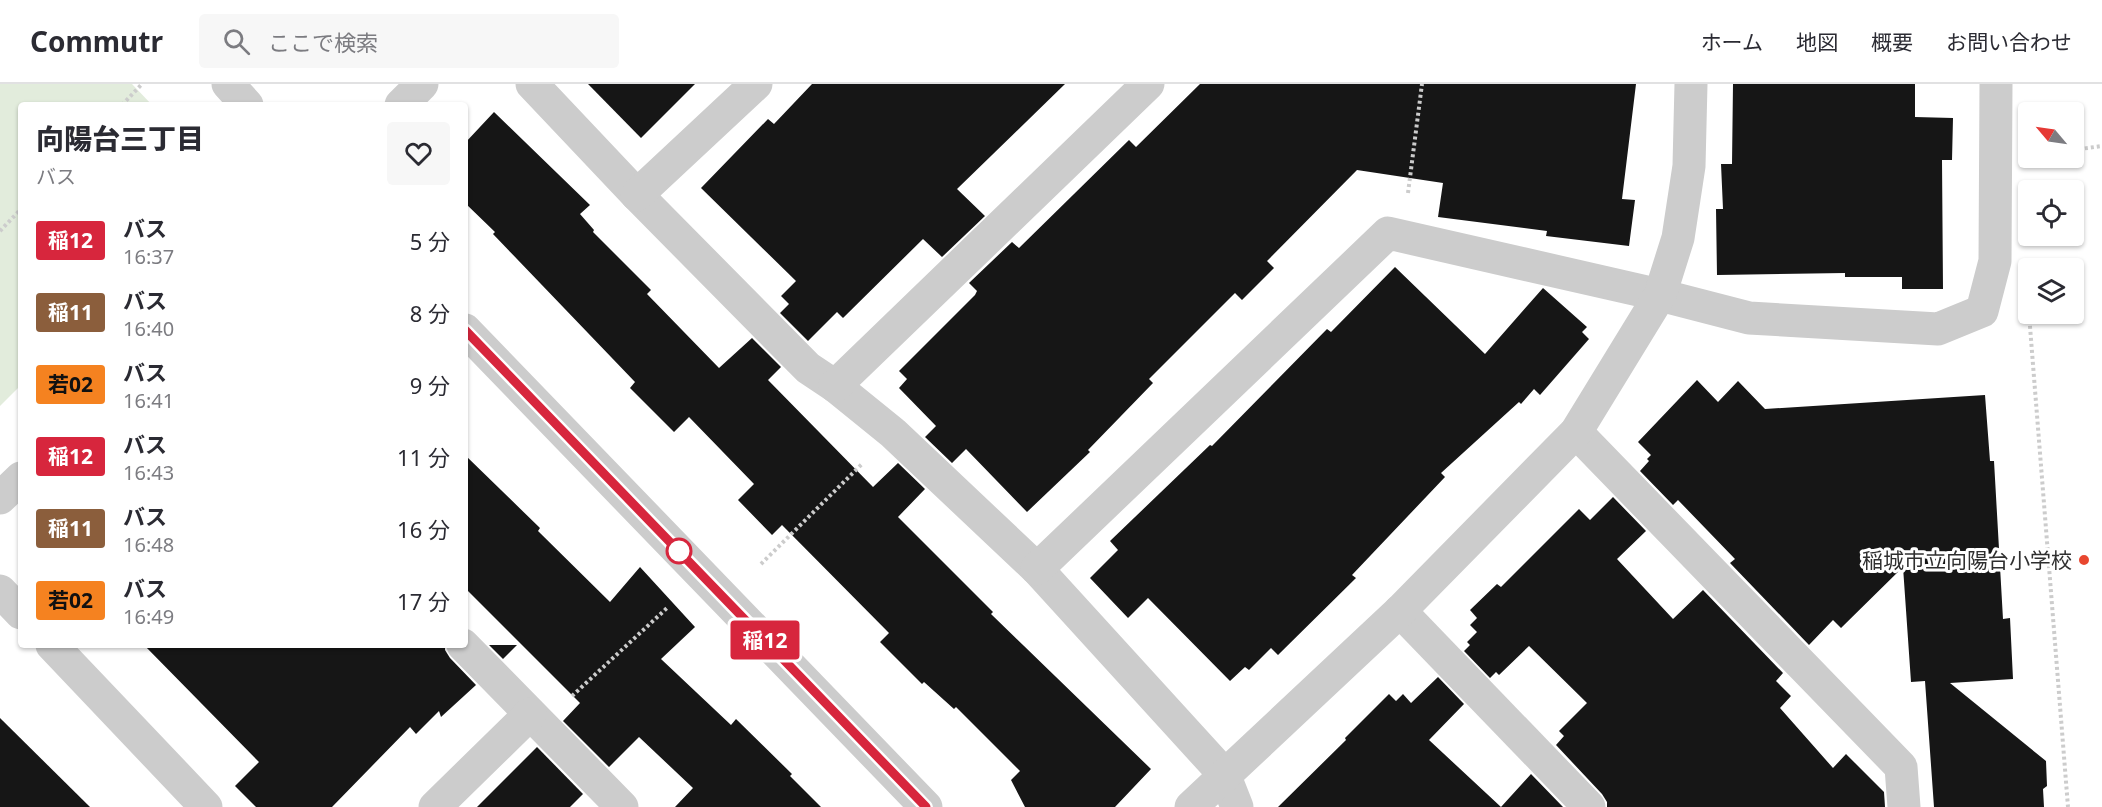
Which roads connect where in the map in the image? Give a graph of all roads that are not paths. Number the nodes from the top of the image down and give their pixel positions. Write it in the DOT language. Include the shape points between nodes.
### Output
graph roads {
  1 [pos="228,84"];
  2 [pos="422,84"];
  3 [pos="532,84"];
  4 [pos="756,84"];
  5 [pos="1148,84"];
  6 [pos="1691,84"];
  7 [pos="1996,84"];
  8 [pos="244,102"];
  9 [pos="404,102"];
  10 [pos="637,195"];
  11 [pos="1660,295"];
  12 [pos="468,333"];
  13 [pos="835,386"];
  14 [pos="1576,432"];
  15 [pos="18,481"];
  16 [pos="0,498"];
  17 [pos="1037,569"];
  18 [pos="0,591"];
  19 [pos="18,610"];
  20 [pos="1400,611"];
  21 [pos="55,648"];
  22 [pos="466,648"];
  23 [pos="535,720"];
  24 [pos="1224,774"];
  25 [pos="206,807"];
  26 [pos="435,807"];
  27 [pos="622,807"];
  28 [pos="926,807"];
  29 [pos="1191,807"];
  30 [pos="1237,807"];
  31 [pos="1589,807"];
  32 [pos="1904,807"];
  1 -- 8 [label="street"];
  2 -- 9 [label="street"];
  3 -- 10 [label="street"];
  4 -- 10 [label="street"];
  5 -- 13 [label="street"];
  6 -- 11 [label="street" via="1689,166 1678,238"];
  7 -- 11 [label="street" via="1995,261 1982,311 1938,329 1749,318"];
  10 -- 13 [label="street" via="808,368"];
  11 -- 14 [label="street"];
  11 -- 17 [label="street" via="1388,233"];
  12 -- 28 [label="street"];
  13 -- 17 [label="street" via="893,433"];
  14 -- 20 [label="street"];
  14 -- 32 [label="street" via="1901,767"];
  15 -- 16 [label="street"];
  17 -- 24 [label="street"];
  18 -- 19 [label="street"];
  20 -- 24 [label="street"];
  20 -- 31 [label="street"];
  21 -- 25 [label="street"];
  22 -- 23 [label="street"];
  23 -- 26 [label="street"];
  23 -- 27 [label="street"];
  24 -- 29 [label="street"];
  24 -- 30 [label="street"];
}
